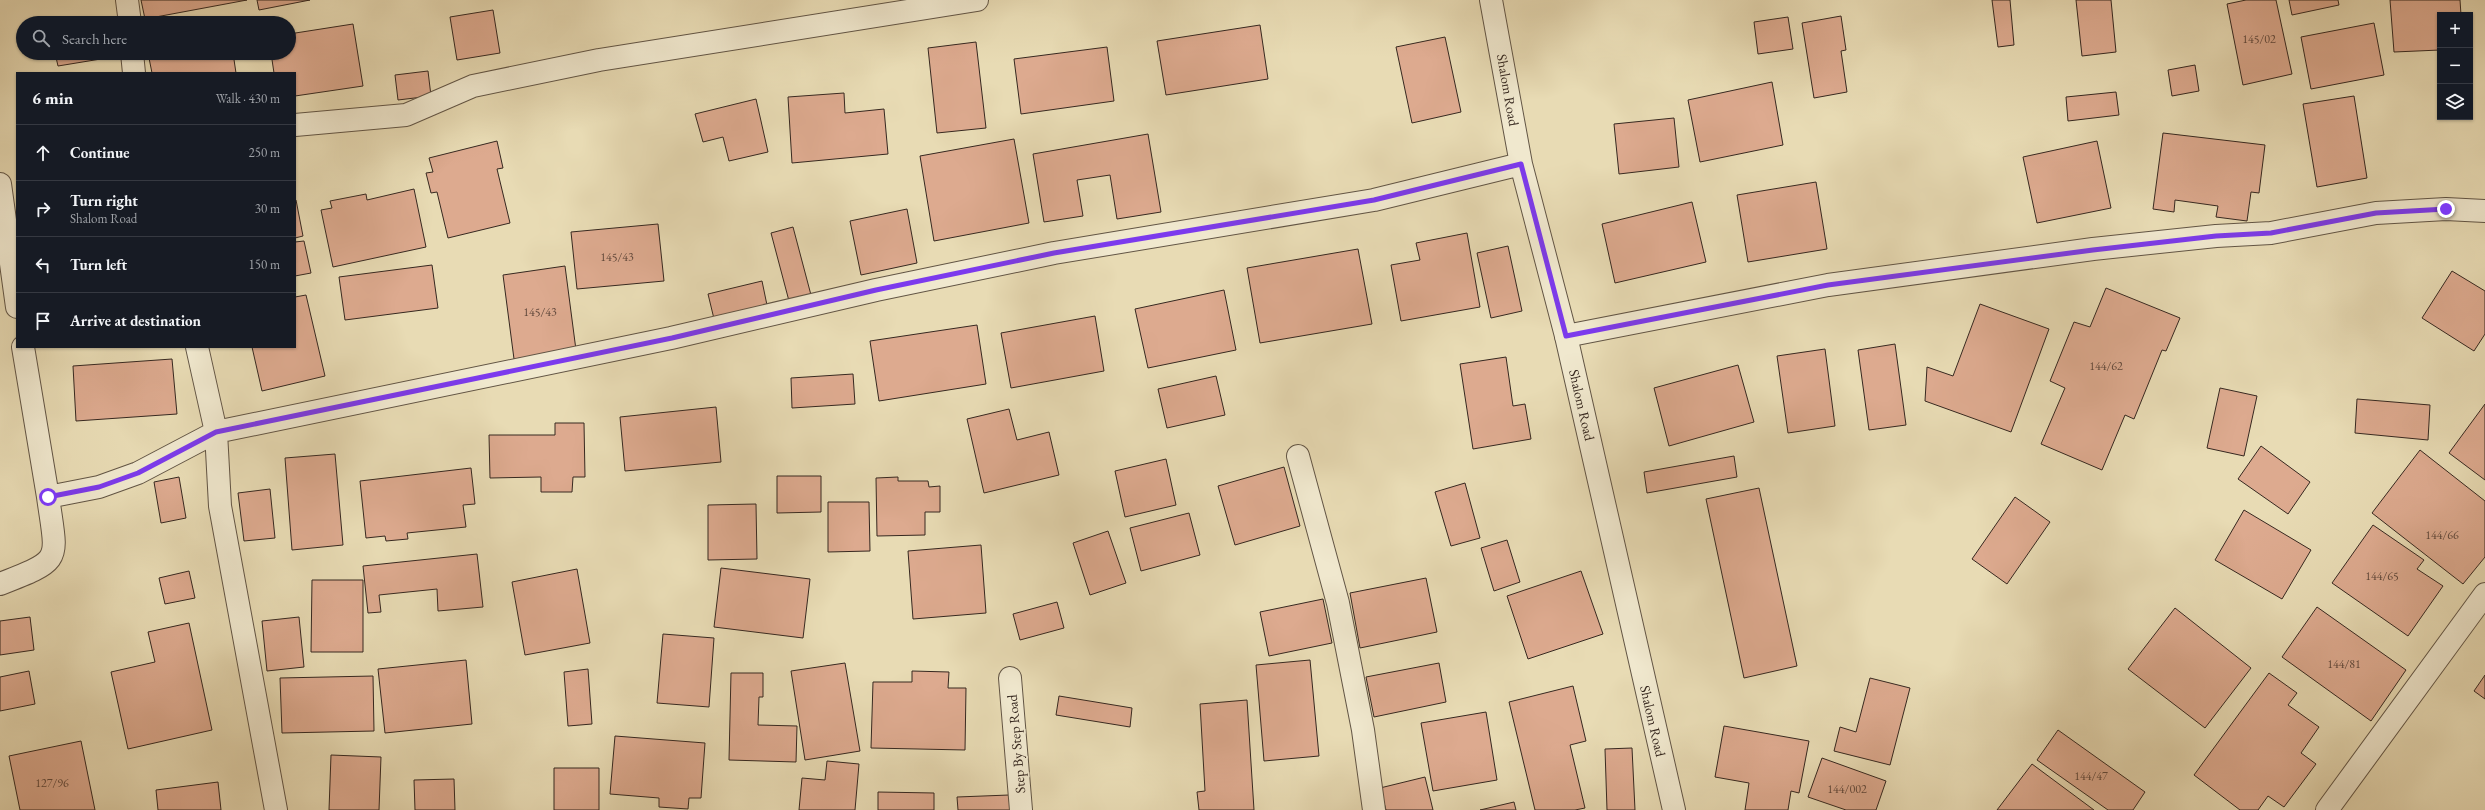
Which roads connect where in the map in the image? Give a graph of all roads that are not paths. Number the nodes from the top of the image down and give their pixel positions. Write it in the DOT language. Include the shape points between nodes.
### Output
graph roads {
  1 [pos="127,0"];
  2 [pos="977,0"];
  3 [pos="1491,0"];
  4 [pos="129,16"];
  5 [pos="133,60"];
  6 [pos="134,72"];
  7 [pos="296,125"];
  8 [pos="1521,164"];
  9 [pos="0,184"];
  10 [pos="2485,211"];
  11 [pos="16,300"];
  12 [pos="1566,336"];
  13 [pos="23,348"];
  14 [pos="197,348"];
  15 [pos="216,432"];
  16 [pos="1298,456"];
  17 [pos="48,497"];
  18 [pos="0,584"];
  19 [pos="2485,594"];
  20 [pos="1010,678"];
  21 [pos="276,810"];
  22 [pos="1021,810"];
  23 [pos="1374,810"];
  24 [pos="1674,810"];
  25 [pos="2327,810"];
  1 -- 4 [label="street"];
  2 -- 7 [label="street" via="599,60 473,86 406,115"];
  3 -- 8 [label="street, Shalom Road"];
  5 -- 6 [label="street"];
  8 -- 12 [label="street, Shalom Road"];
  8 -- 15 [label="street" via="1374,200 1054,253 876,290 672,338"];
  9 -- 11 [label="street"];
  10 -- 12 [label="street" via="2446,209 2376,213 2271,233 2216,236 2101,249 1828,285"];
  12 -- 24 [label="street, Shalom Road"];
  13 -- 17 [label="street"];
  14 -- 15 [label="street"];
  15 -- 17 [label="street" via="138,473 99,487"];
  15 -- 21 [label="street" via="220,506"];
  16 -- 23 [label="street" via="1338,603 1363,730"];
  17 -- 18 [label="street" via="55,551 49,562 37,570"];
  19 -- 25 [label="street"];
  20 -- 22 [label="street, Step By Step Road"];
}
